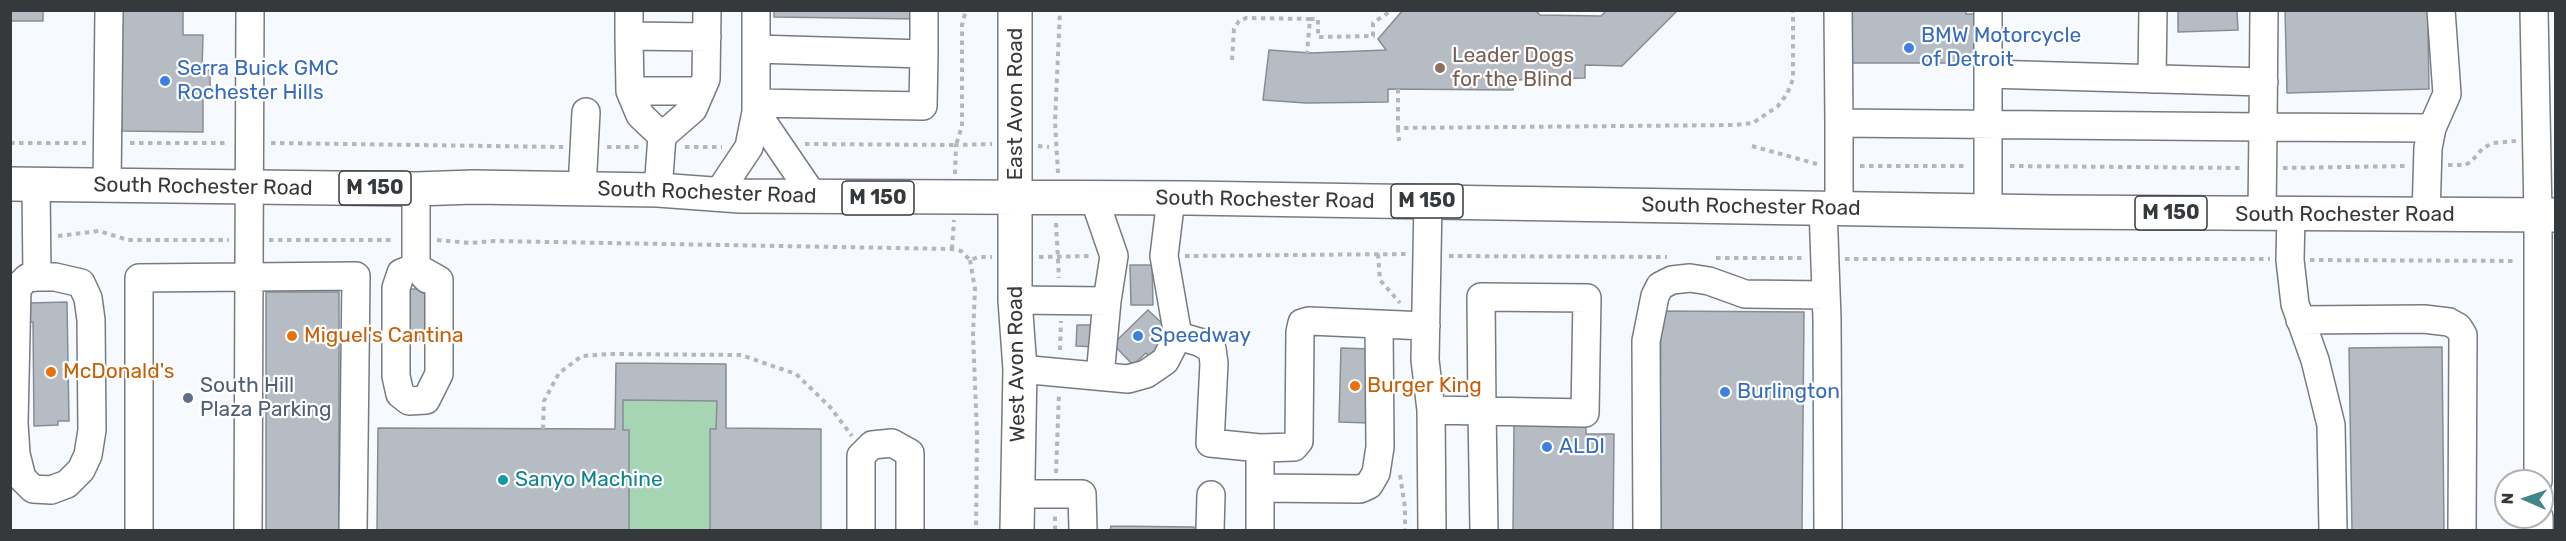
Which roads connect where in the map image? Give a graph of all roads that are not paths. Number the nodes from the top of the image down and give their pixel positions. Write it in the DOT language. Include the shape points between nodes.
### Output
graph roads {
  1 [pos="109,10"];
  2 [pos="250,10"];
  3 [pos="756,10"];
  4 [pos="924,10"];
  5 [pos="1015,10"];
  6 [pos="1838,10"];
  7 [pos="1988,10"];
  8 [pos="2153,10"];
  9 [pos="2264,10"];
  10 [pos="2441,10"];
  11 [pos="2534,10"];
  12 [pos="629,23"];
  13 [pos="707,24"];
  14 [pos="756,49"];
  15 [pos="924,54"];
  16 [pos="1988,74"];
  17 [pos="2152,79"];
  18 [pos="2265,81"];
  19 [pos="700,90"];
  20 [pos="630,91"];
  21 [pos="756,107"];
  22 [pos="586,112"];
  23 [pos="1839,123"];
  24 [pos="1988,124"];
  25 [pos="2263,127"];
  26 [pos="2432,128"];
  27 [pos="662,142"];
  28 [pos="23,185"];
  29 [pos="107,186"];
  30 [pos="249,187"];
  31 [pos="416,189"];
  32 [pos="582,189"];
  33 [pos="658,190"];
  34 [pos="717,195"];
  35 [pos="814,197"];
  36 [pos="1016,198"];
  37 [pos="1094,198"];
  38 [pos="1171,198"];
  39 [pos="1428,201"];
  40 [pos="1831,208"];
  41 [pos="1988,211"];
  42 [pos="2276,214"];
  43 [pos="2547,215"];
  44 [pos="2426,216"];
  45 [pos="416,267"];
  46 [pos="248,276"];
  47 [pos="37,277"];
  48 [pos="1826,295"];
  49 [pos="1015,300"];
  50 [pos="1107,300"];
  51 [pos="2300,320"];
  52 [pos="1379,324"];
  53 [pos="1426,326"];
  54 [pos="1178,336"];
  55 [pos="1020,369"];
  56 [pos="1100,376"];
  57 [pos="1431,410"];
  58 [pos="1482,411"];
  59 [pos="1260,447"];
  60 [pos="2547,454"];
  61 [pos="2542,469"];
  62 [pos="1260,488"];
  63 [pos="1018,494"];
  64 [pos="1211,495"];
  65 [pos="139,531"];
  66 [pos="248,531"];
  67 [pos="353,531"];
  68 [pos="861,531"];
  69 [pos="910,531"];
  70 [pos="1017,531"];
  71 [pos="1083,531"];
  72 [pos="1210,531"];
  73 [pos="1260,531"];
  74 [pos="1432,531"];
  75 [pos="1484,531"];
  76 [pos="1647,531"];
  77 [pos="1828,531"];
  78 [pos="2333,531"];
  79 [pos="2462,531"];
  1 -- 29 [label="street"];
  2 -- 30 [label="street"];
  3 -- 14 [label="street"];
  4 -- 15 [label="street"];
  5 -- 36 [label="main road, East Avon Road"];
  6 -- 23 [label="street"];
  7 -- 16 [label="street"];
  8 -- 17 [label="street"];
  9 -- 18 [label="street"];
  10 -- 26 [label="street" via="2447,94"];
  11 -- 43 [label="street"];
  12 -- 13 [label="street"];
  12 -- 20 [label="street"];
  13 -- 19 [label="street" via="706,79"];
  14 -- 15 [label="street"];
  14 -- 21 [label="street"];
  15 -- 21 [label="street" via="923,106"];
  16 -- 17 [label="street"];
  16 -- 24 [label="street"];
  17 -- 18 [label="street"];
  18 -- 25 [label="street"];
  19 -- 20 [label="street"];
  19 -- 27 [label="street" via="693,109"];
  20 -- 27 [label="street" via="640,115"];
  21 -- 34 [label="street" via="748,147"];
  21 -- 35 [label="street"];
  22 -- 32 [label="street"];
  23 -- 24 [label="street"];
  23 -- 40 [label="street"];
  24 -- 25 [label="street"];
  24 -- 41 [label="street"];
  25 -- 26 [label="street"];
  25 -- 42 [label="street"];
  26 -- 44 [label="street" via="2427,147"];
  27 -- 33 [label="street"];
  28 -- 29 [label="main road, South Rochester Road / M 150"];
  28 -- 47 [label="street"];
  29 -- 30 [label="main road, South Rochester Road / M 150"];
  30 -- 31 [label="main road, South Rochester Road / M 150"];
  30 -- 46 [label="street"];
  31 -- 32 [label="main road, South Rochester Road / M 150"];
  31 -- 45 [label="street"];
  32 -- 33 [label="main road, South Rochester Road / M 150"];
  33 -- 34 [label="main road, South Rochester Road / M 150"];
  34 -- 35 [label="main road, South Rochester Road / M 150"];
  35 -- 36 [label="main road, South Rochester Road / M 150"];
  36 -- 37 [label="main road, South Rochester Road / M 150"];
  36 -- 49 [label="main road, West Avon Road"];
  37 -- 38 [label="main road, South Rochester Road / M 150"];
  37 -- 50 [label="street" via="1114,256"];
  38 -- 39 [label="main road, South Rochester Road / M 150"];
  38 -- 54 [label="street" via="1164,256"];
  39 -- 40 [label="main road, South Rochester Road / M 150"];
  39 -- 53 [label="street"];
  40 -- 41 [label="main road, South Rochester Road / M 150"];
  40 -- 48 [label="street"];
  41 -- 42 [label="main road, South Rochester Road / M 150"];
  42 -- 44 [label="main road, South Rochester Road / M 150"];
  42 -- 51 [label="street"];
  43 -- 44 [label="main road, South Rochester Road / M 150"];
  43 -- 60 [label="street"];
  45 -- 45 [label="street" via="401,273 396,288 396,376 400,394 409,400 426,400 439,374 440,280"];
  46 -- 65 [label="street" via="139,278"];
  46 -- 66 [label="street"];
  46 -- 67 [label="street" via="356,276"];
  47 -- 47 [label="street" via="27,278 16,288 15,444 22,478 33,489 51,490 67,484 81,470 88,455 92,430 91,320 81,283"];
  48 -- 76 [label="street" via="1745,294 1690,278 1660,286 1646,341"];
  48 -- 77 [label="street"];
  49 -- 50 [label="street"];
  49 -- 55 [label="main road, West Avon Road"];
  50 -- 56 [label="street"];
  51 -- 78 [label="street" via="2315,360 2331,425"];
  51 -- 79 [label="street" via="2424,319 2458,327 2463,335"];
  52 -- 53 [label="street"];
  52 -- 59 [label="street" via="1302,323 1299,441 1294,447"];
  52 -- 62 [label="street" via="1380,447 1376,473 1369,485 1360,489"];
  53 -- 57 [label="street" via="1425,360"];
  54 -- 56 [label="street" via="1165,361 1146,374 1128,379"];
  54 -- 59 [label="street" via="1212,349 1210,443"];
  55 -- 56 [label="street"];
  55 -- 63 [label="main road, West Avon Road"];
  57 -- 58 [label="street"];
  57 -- 74 [label="street"];
  58 -- 58 [label="street" via="1586,413 1587,298 1481,297"];
  58 -- 75 [label="street"];
  59 -- 62 [label="street"];
  60 -- 61 [label="street"];
  62 -- 73 [label="street"];
  63 -- 70 [label="main road, West Avon Road"];
  63 -- 71 [label="street" via="1083,494"];
  64 -- 72 [label="street"];
  68 -- 69 [label="street" via="861,456 872,445 892,443 910,453"];
}
